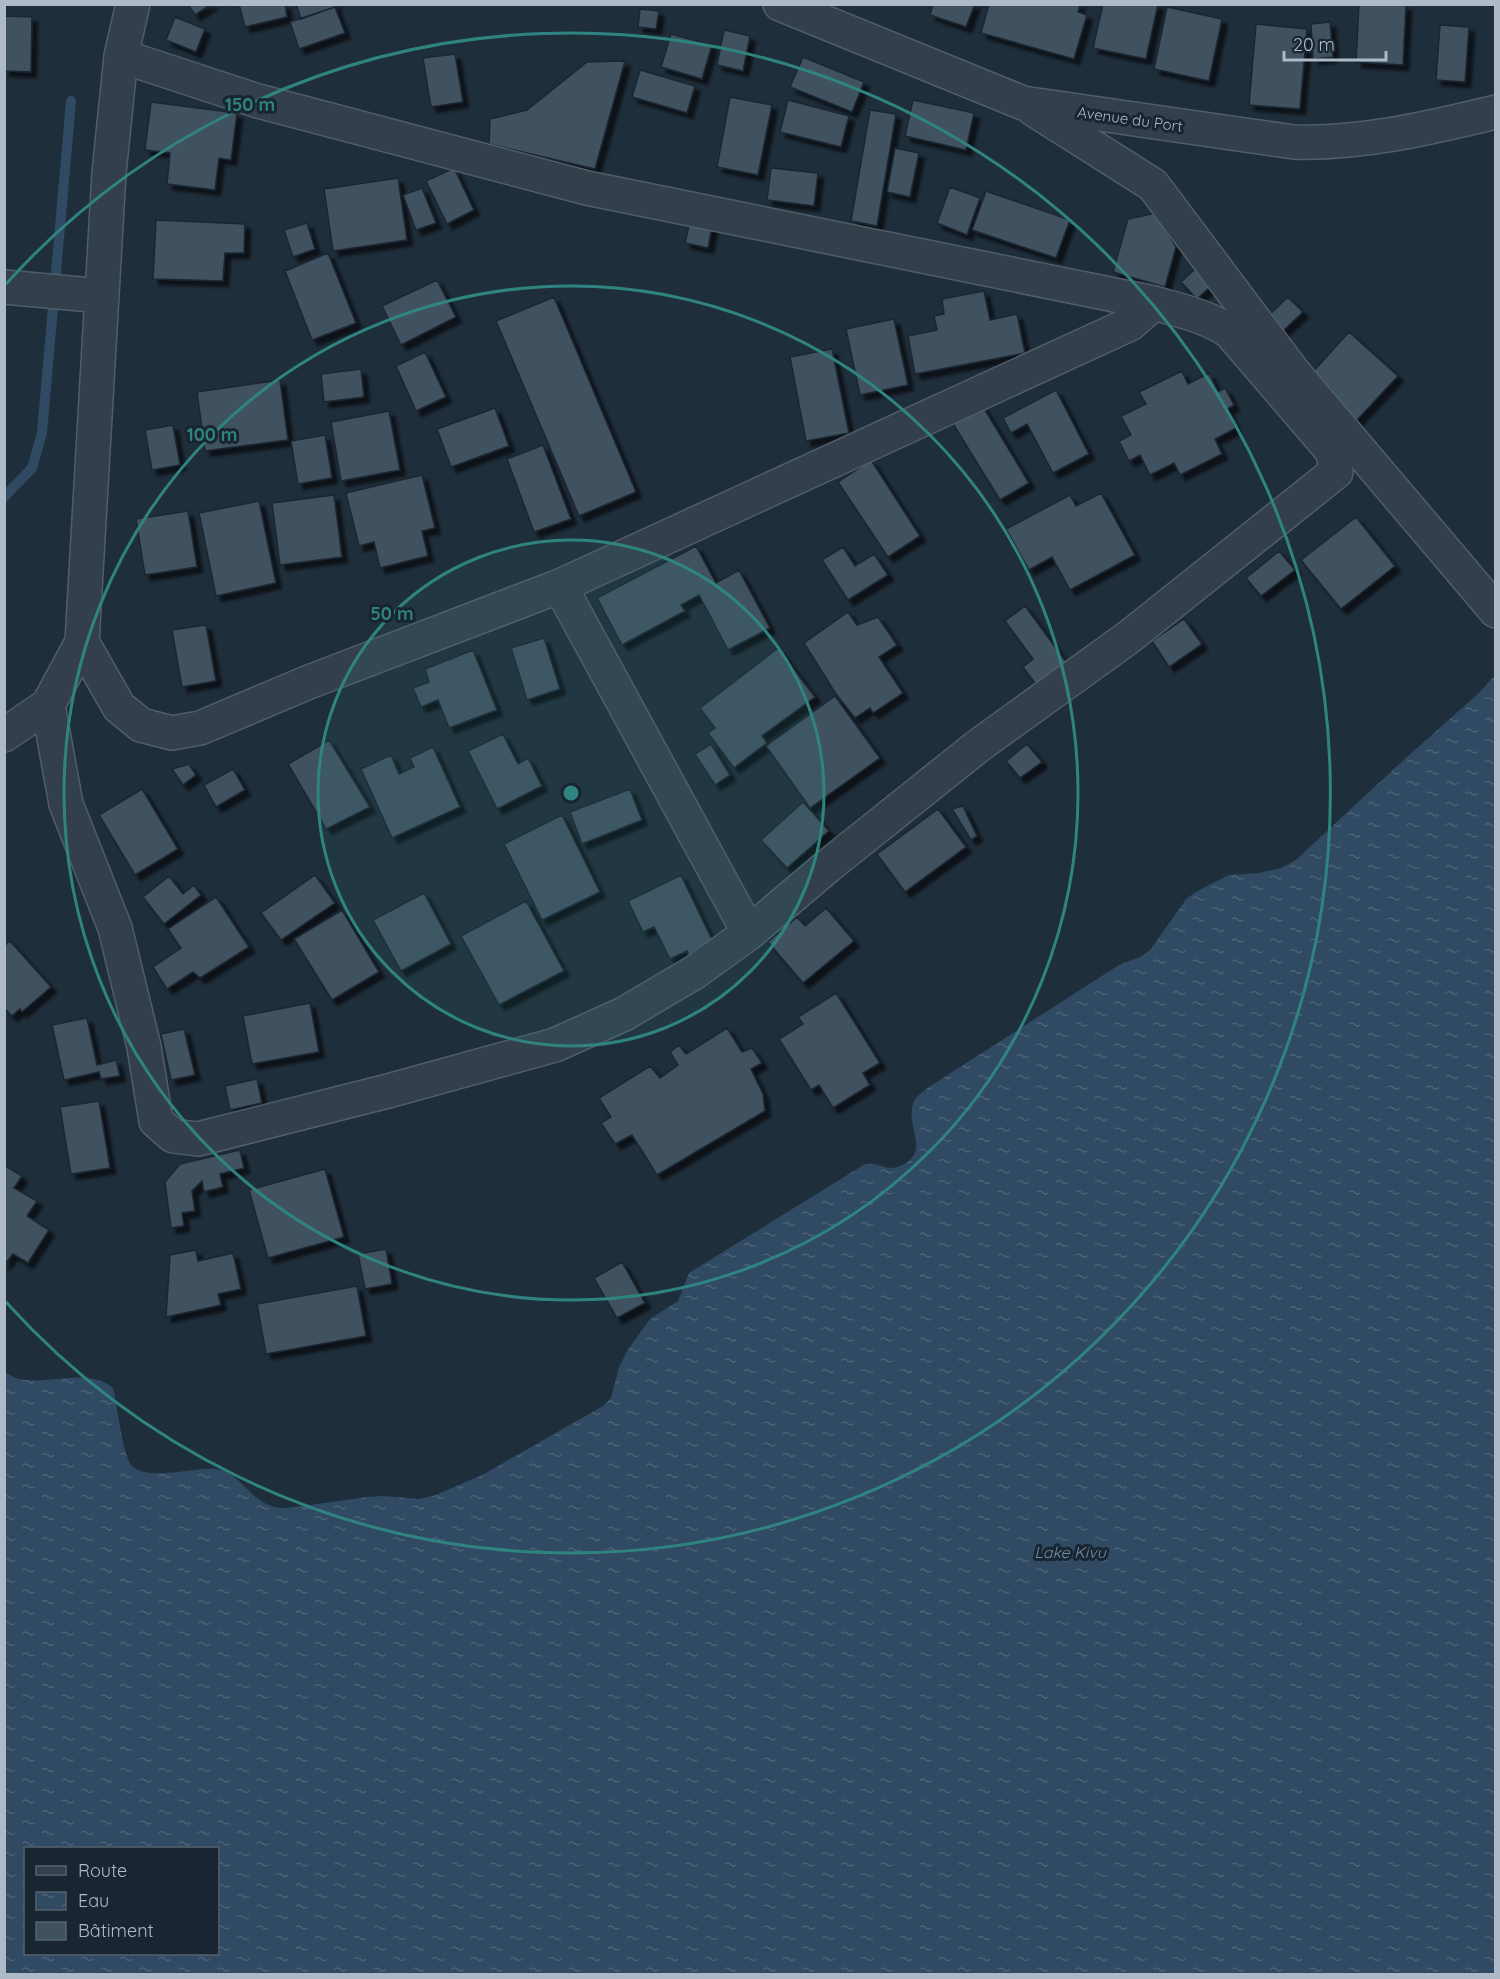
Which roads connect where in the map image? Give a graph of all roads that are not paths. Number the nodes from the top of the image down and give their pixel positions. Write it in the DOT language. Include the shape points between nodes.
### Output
graph roads {
  1 [pos="133,4"];
  2 [pos="780,4"];
  3 [pos="121,56"];
  4 [pos="1023,103"];
  5 [pos="1496,112"];
  6 [pos="4,287"];
  7 [pos="102,296"];
  8 [pos="1154,303"];
  9 [pos="560,586"];
  10 [pos="1496,611"];
  11 [pos="82,642"];
  12 [pos="48,705"];
  13 [pos="4,735"];
  14 [pos="749,933"];
  1 -- 3 [label="street"];
  2 -- 4 [label="street, Avenue du Port"];
  3 -- 7 [label="street"];
  3 -- 8 [label="street" via="258,101 587,188"];
  4 -- 5 [label="street, Avenue du Port" via="1294,142 1326,143 1438,126"];
  4 -- 10 [label="street" via="1153,185 1294,373"];
  6 -- 7 [label="street"];
  7 -- 11 [label="street"];
  8 -- 9 [label="street" via="1130,324"];
  8 -- 14 [label="street" via="1204,317 1230,332 1333,452 1336,472 1129,637 978,746"];
  9 -- 11 [label="street" via="200,728 172,733 141,726 119,707"];
  9 -- 14 [label="street"];
  11 -- 12 [label="street"];
  12 -- 13 [label="street"];
  12 -- 14 [label="street" via="66,804 115,928 144,1047 156,1121 173,1136 198,1139 555,1045 624,1014 695,972"];
}
